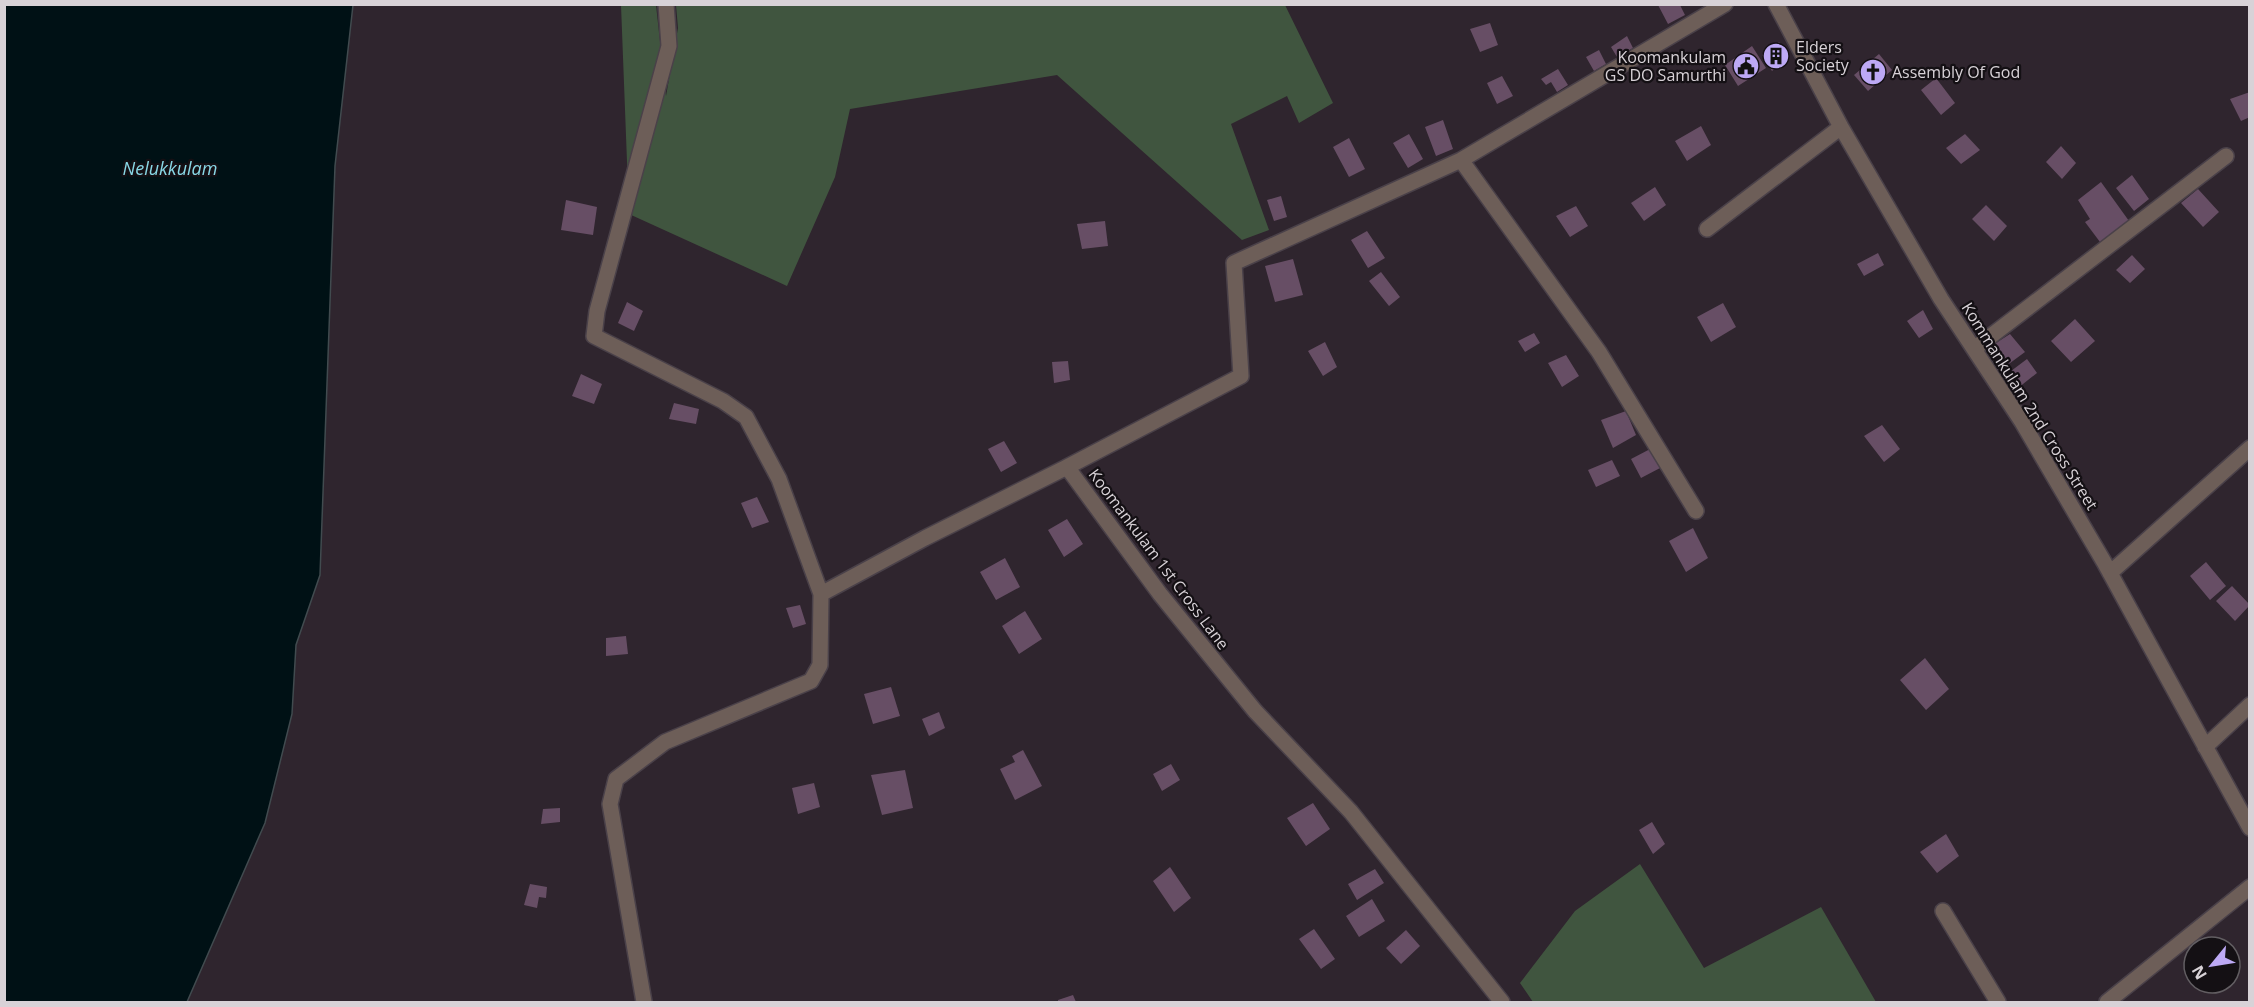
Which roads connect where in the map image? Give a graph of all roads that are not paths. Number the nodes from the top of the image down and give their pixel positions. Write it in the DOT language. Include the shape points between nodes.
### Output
graph roads {
  1 [pos="666,4"];
  2 [pos="1725,4"];
  3 [pos="1776,4"];
  4 [pos="1841,127"];
  5 [pos="2226,156"];
  6 [pos="1461,160"];
  7 [pos="1707,229"];
  8 [pos="1974,349"];
  9 [pos="2250,448"];
  10 [pos="1067,467"];
  11 [pos="1696,511"];
  12 [pos="2110,573"];
  13 [pos="821,594"];
  14 [pos="2250,705"];
  15 [pos="2205,747"];
  16 [pos="2250,828"];
  17 [pos="2250,887"];
  18 [pos="1943,911"];
  19 [pos="644,1002"];
  20 [pos="1502,1002"];
  21 [pos="1998,1002"];
  22 [pos="2107,1002"];
  1 -- 13 [label="street" via="669,46 597,311 594,336 723,400 746,417 779,479"];
  2 -- 6 [label="street, Koomankulam 1st Cross Lane"];
  3 -- 4 [label="street, Kommankulam 2nd Cross Street"];
  4 -- 7 [label="street"];
  4 -- 8 [label="street, Kommankulam 2nd Cross Street"];
  5 -- 8 [label="street"];
  6 -- 10 [label="street, Koomankulam 1st Cross Lane" via="1234,262 1241,376"];
  6 -- 11 [label="street" via="1599,352"];
  8 -- 12 [label="street, Kommankulam 2nd Cross Street" via="2022,422"];
  9 -- 12 [label="street"];
  10 -- 13 [label="street"];
  10 -- 20 [label="street, Koomankulam 1st Cross Lane" via="1160,594 1256,711 1351,812"];
  12 -- 15 [label="street, Kommankulam 2nd Cross Street"];
  13 -- 19 [label="street" via="820,665 811,681 666,742 615,780 610,804"];
  14 -- 15 [label="street"];
  15 -- 16 [label="street, Kommankulam 2nd Cross Street"];
  17 -- 22 [label="street"];
  18 -- 21 [label="street"];
}
